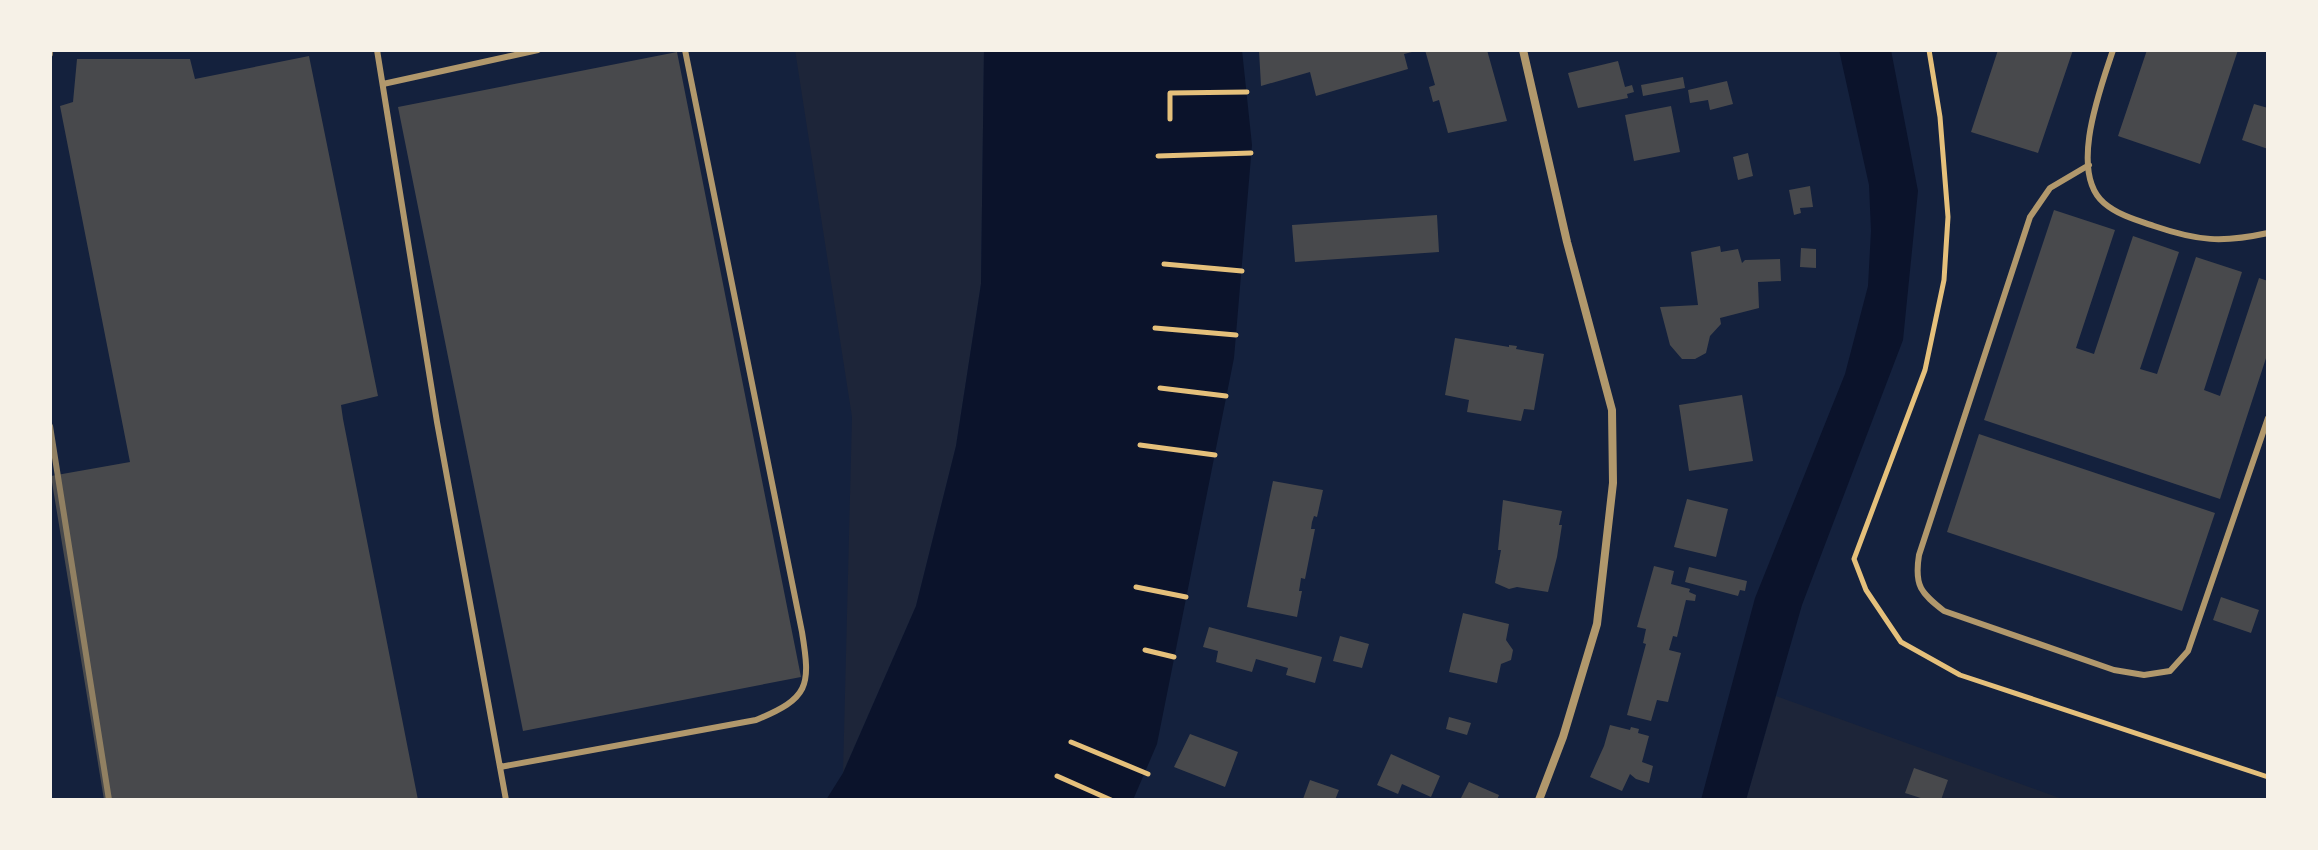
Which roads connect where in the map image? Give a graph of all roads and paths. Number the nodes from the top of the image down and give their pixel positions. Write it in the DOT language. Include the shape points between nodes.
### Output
graph roads {
  1 [pos="377,50"];
  2 [pos="538,50"];
  3 [pos="685,50"];
  4 [pos="1523,50"];
  5 [pos="1929,50"];
  6 [pos="2113,50"];
  7 [pos="383,84"];
  8 [pos="1247,92"];
  9 [pos="1170,119"];
  10 [pos="1251,153"];
  11 [pos="1158,156"];
  12 [pos="2089,165"];
  13 [pos="2268,233"];
  14 [pos="1164,264"];
  15 [pos="1242,271"];
  16 [pos="1155,328"];
  17 [pos="1236,335"];
  18 [pos="1160,388"];
  19 [pos="1226,396"];
  20 [pos="2268,418"];
  21 [pos="1140,445"];
  22 [pos="1215,455"];
  23 [pos="1136,587"];
  24 [pos="1186,597"];
  25 [pos="1145,650"];
  26 [pos="1174,657"];
  27 [pos="1071,742"];
  28 [pos="500,767"];
  29 [pos="1148,774"];
  30 [pos="1057,776"];
  31 [pos="2268,777"];
  32 [pos="506,800"];
  33 [pos="1111,800"];
  34 [pos="1539,800"];
  1 -- 7 [label="lane"];
  2 -- 7 [label="lane"];
  3 -- 28 [label="lane" via="802,632 808,667 802,691 786,707 756,720"];
  4 -- 34 [label="street" via="1612,410 1613,483 1597,624"];
  5 -- 31 [label="path" via="1948,217 1944,280 1925,370 1854,559 1866,590 1901,642 1960,675"];
  6 -- 12 [label="lane" via="2087,148"];
  7 -- 28 [label="lane"];
  8 -- 9 [label="path" via="1170,93"];
  10 -- 11 [label="path"];
  12 -- 13 [label="lane" via="2101,201 2124,216 2190,238 2235,240"];
  12 -- 20 [label="lane" via="2050,188 2030,217 1919,555 1916,574 1923,594 1944,611 2114,670 2144,675 2170,671 2188,651"];
  14 -- 15 [label="path"];
  16 -- 17 [label="path"];
  18 -- 19 [label="path"];
  21 -- 22 [label="path"];
  23 -- 24 [label="path"];
  25 -- 26 [label="path"];
  27 -- 29 [label="path"];
  28 -- 32 [label="lane"];
  30 -- 33 [label="path"];
}
